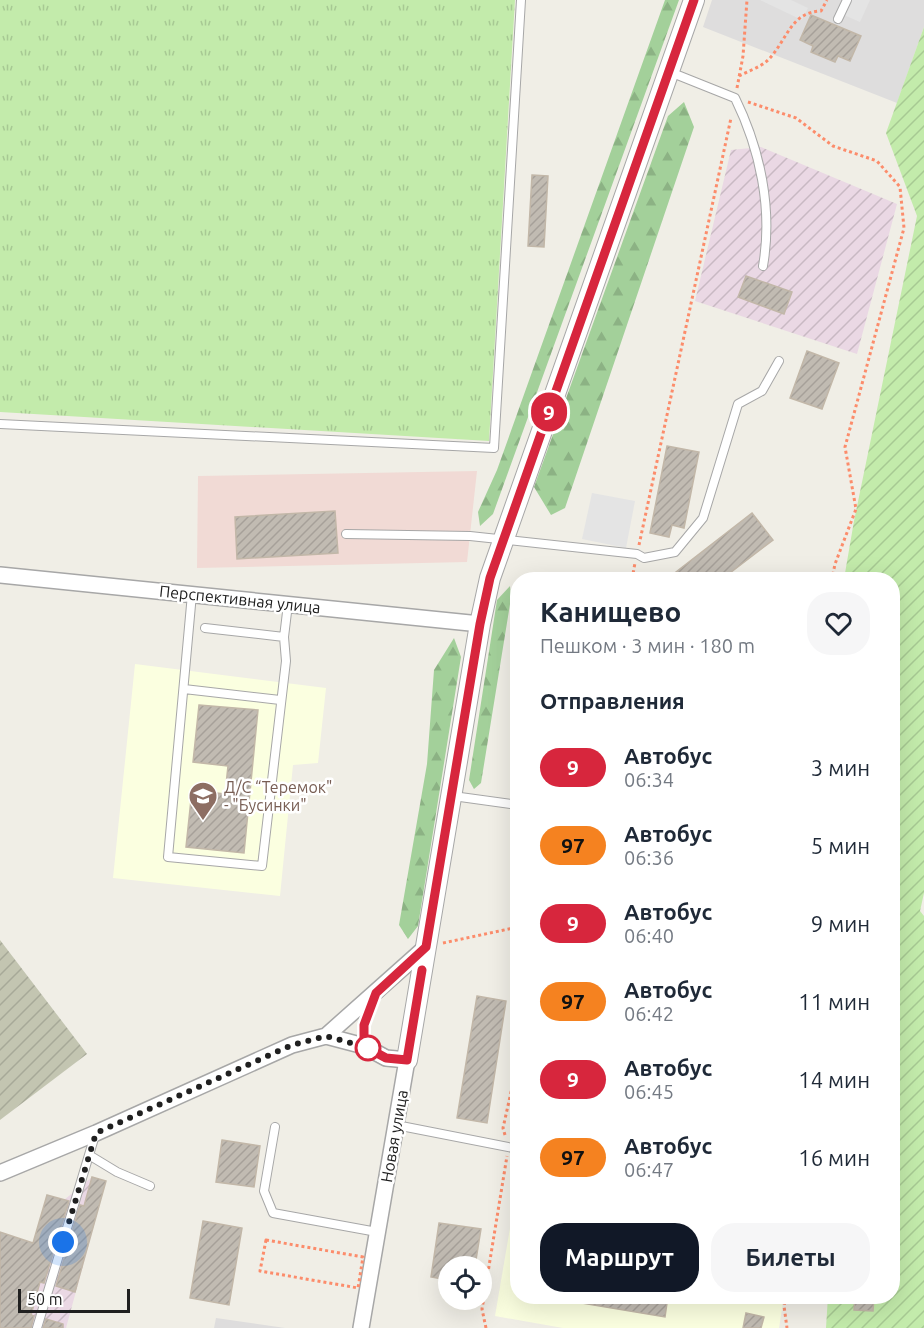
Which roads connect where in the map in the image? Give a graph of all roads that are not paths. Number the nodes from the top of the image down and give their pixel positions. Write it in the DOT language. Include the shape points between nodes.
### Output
graph roads {
  1 [pos="521,0"];
  2 [pos="694,0"];
  3 [pos="847,0"];
  4 [pos="838,19"];
  5 [pos="669,71"];
  6 [pos="763,266"];
  7 [pos="779,361"];
  8 [pos="0,424"];
  9 [pos="346,534"];
  10 [pos="504,538"];
  11 [pos="0,575"];
  12 [pos="192,594"];
  13 [pos="288,604"];
  14 [pos="480,624"];
  15 [pos="205,628"];
  16 [pos="284,637"];
  17 [pos="184,689"];
  18 [pos="280,700"];
  19 [pos="451,795"];
  20 [pos="510,805"];
  21 [pos="426,947"];
  22 [pos="376,993"];
  23 [pos="326,1036"];
  24 [pos="364,1046"];
  25 [pos="407,1060"];
  26 [pos="396,1125"];
  27 [pos="275,1127"];
  28 [pos="96,1133"];
  29 [pos="510,1148"];
  30 [pos="89,1155"];
  31 [pos="0,1173"];
  32 [pos="150,1186"];
  33 [pos="377,1232"];
  34 [pos="37,1328"];
  35 [pos="361,1328"];
  1 -- 8 [label="lane" via="494,448"];
  2 -- 5 [label="street, Новая улица"];
  3 -- 4 [label="lane"];
  5 -- 6 [label="lane" via="735,98 748,126 764,186 767,243"];
  5 -- 10 [label="street, Новая улица"];
  7 -- 10 [label="lane" via="762,391 738,404 703,518 675,552 644,558"];
  9 -- 10 [label="lane"];
  10 -- 14 [label="street, Новая улица"];
  11 -- 12 [label="street, Перспективная улица"];
  12 -- 13 [label="street, Перспективная улица"];
  12 -- 17 [label="lane"];
  13 -- 14 [label="street, Перспективная улица"];
  13 -- 16 [label="lane"];
  14 -- 19 [label="street, Новая улица"];
  15 -- 16 [label="lane"];
  16 -- 18 [label="lane" via="286,661"];
  17 -- 18 [label="lane"];
  17 -- 18 [label="lane" via="168,857 262,866"];
  19 -- 20 [label="lane"];
  19 -- 21 [label="street, Новая улица"];
  21 -- 22 [label="street"];
  21 -- 25 [label="street, Новая улица"];
  22 -- 23 [label="street"];
  22 -- 24 [label="lane" via="364,1025"];
  23 -- 24 [label="street"];
  23 -- 28 [label="street" via="292,1045"];
  24 -- 25 [label="street" via="386,1058"];
  25 -- 26 [label="street, Новая улица"];
  26 -- 29 [label="lane"];
  26 -- 33 [label="street, Новая улица"];
  27 -- 33 [label="lane" via="264,1191 273,1213"];
  28 -- 30 [label="lane"];
  28 -- 31 [label="street"];
  30 -- 32 [label="lane"];
  30 -- 34 [label="lane"];
  33 -- 35 [label="street, Новая улица"];
}
